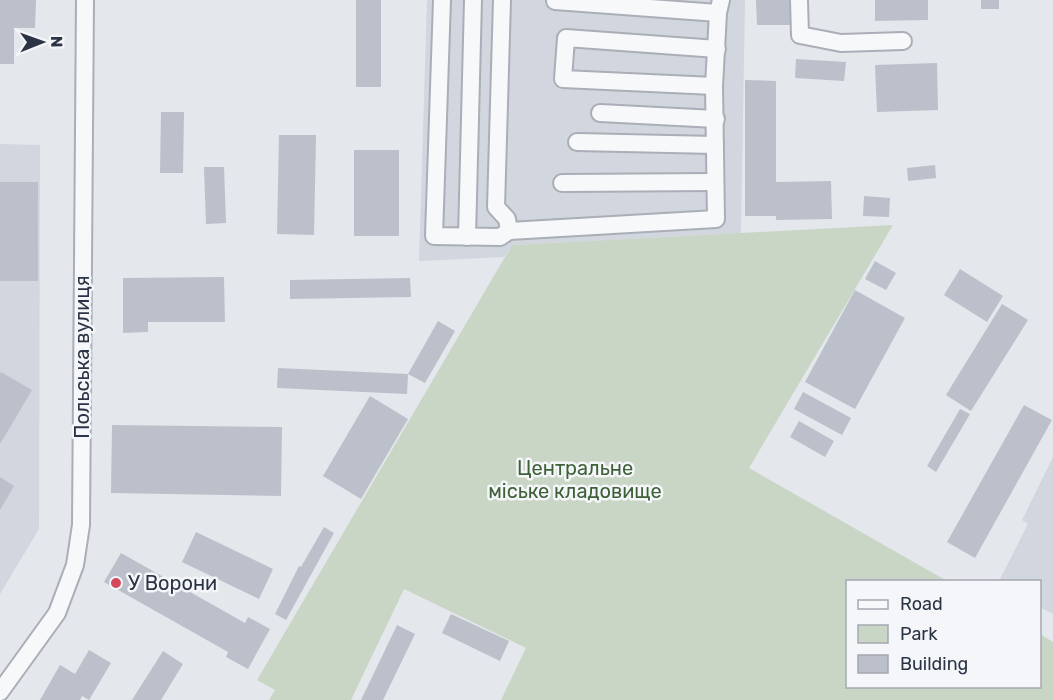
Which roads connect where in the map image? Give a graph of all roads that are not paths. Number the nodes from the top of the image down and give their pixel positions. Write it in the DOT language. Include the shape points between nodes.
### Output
graph roads {
  1 [pos="85,0"];
  2 [pos="442,0"];
  3 [pos="473,0"];
  4 [pos="502,0"];
  5 [pos="800,0"];
  6 [pos="555,1"];
  7 [pos="719,7"];
  8 [pos="903,41"];
  9 [pos="717,49"];
  10 [pos="714,86"];
  11 [pos="600,113"];
  12 [pos="716,119"];
  13 [pos="577,142"];
  14 [pos="715,145"];
  15 [pos="715,182"];
  16 [pos="562,183"];
  17 [pos="509,231"];
  18 [pos="467,237"];
  19 [pos="0,693"];
  1 -- 19 [label="street, Польська вулиця" via="81,525 75,565 57,613"];
  2 -- 18 [label="street" via="434,236"];
  3 -- 18 [label="street"];
  4 -- 17 [label="street" via="496,207 507,219"];
  5 -- 8 [label="street" via="800,35 841,43"];
  6 -- 7 [label="street"];
  7 -- 9 [label="street"];
  9 -- 10 [label="street"];
  9 -- 10 [label="street" via="566,38 563,79"];
  10 -- 12 [label="street"];
  11 -- 12 [label="street"];
  12 -- 14 [label="street"];
  13 -- 14 [label="street"];
  14 -- 15 [label="street"];
  15 -- 16 [label="street"];
  15 -- 17 [label="street" via="716,219"];
  17 -- 18 [label="street" via="500,237"];
}
